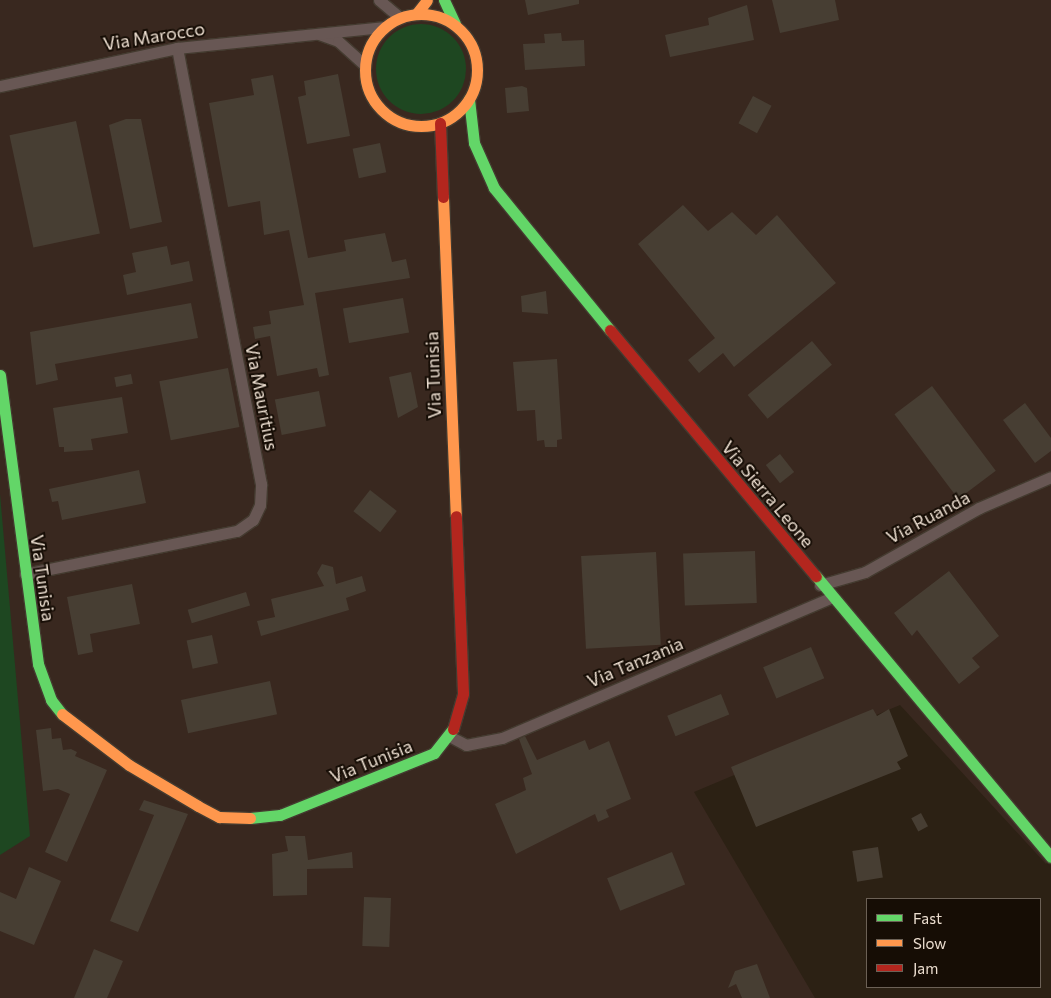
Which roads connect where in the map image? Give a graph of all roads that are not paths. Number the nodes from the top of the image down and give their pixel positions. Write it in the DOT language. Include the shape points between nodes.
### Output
graph roads {
  1 [pos="379,0"];
  2 [pos="427,0"];
  3 [pos="444,0"];
  4 [pos="417,13"];
  5 [pos="399,17"];
  6 [pos="455,24"];
  7 [pos="385,27"];
  8 [pos="315,32"];
  9 [pos="177,48"];
  10 [pos="365,65"];
  11 [pos="0,86"];
  12 [pos="469,99"];
  13 [pos="445,121"];
  14 [pos="474,143"];
  15 [pos="0,375"];
  16 [pos="1051,477"];
  17 [pos="25,574"];
  18 [pos="820,585"];
  19 [pos="831,598"];
  20 [pos="450,737"];
  21 [pos="1051,857"];
  1 -- 5 [label="street"];
  2 -- 4 [label="street"];
  3 -- 6 [label="street"];
  4 -- 5 [label="street"];
  4 -- 6 [label="street" via="437,15"];
  5 -- 7 [label="street"];
  6 -- 12 [label="street" via="470,40 477,63"];
  7 -- 8 [label="street, Via Marocco"];
  7 -- 10 [label="street" via="374,39"];
  8 -- 9 [label="street, Via Marocco"];
  8 -- 10 [label="street, Via Marocco" via="338,41"];
  9 -- 11 [label="street, Via Marocco"];
  9 -- 17 [label="street, Via Mauritius" via="261,484 260,505 254,520 237,531"];
  10 -- 13 [label="street" via="366,82 383,112 418,126"];
  12 -- 13 [label="street"];
  12 -- 14 [label="street, Via Sierra Leone"];
  13 -- 14 [label="street, Via Sierra Leone"];
  13 -- 20 [label="street, Via Tunisia" via="463,693"];
  14 -- 18 [label="street, Via Sierra Leone" via="494,188 510,210"];
  15 -- 17 [label="street, Via Tunisia"];
  16 -- 18 [label="street, Via Ruanda" via="980,508 865,572"];
  17 -- 20 [label="street, Via Tunisia" via="38,664 51,700 66,718 129,765 219,817 280,815 414,764"];
  18 -- 19 [label="street, Via Sierra Leone"];
  19 -- 20 [label="street, Via Tanzania" via="502,738 466,745"];
  19 -- 21 [label="street, Via Sierra Leone"];
}
